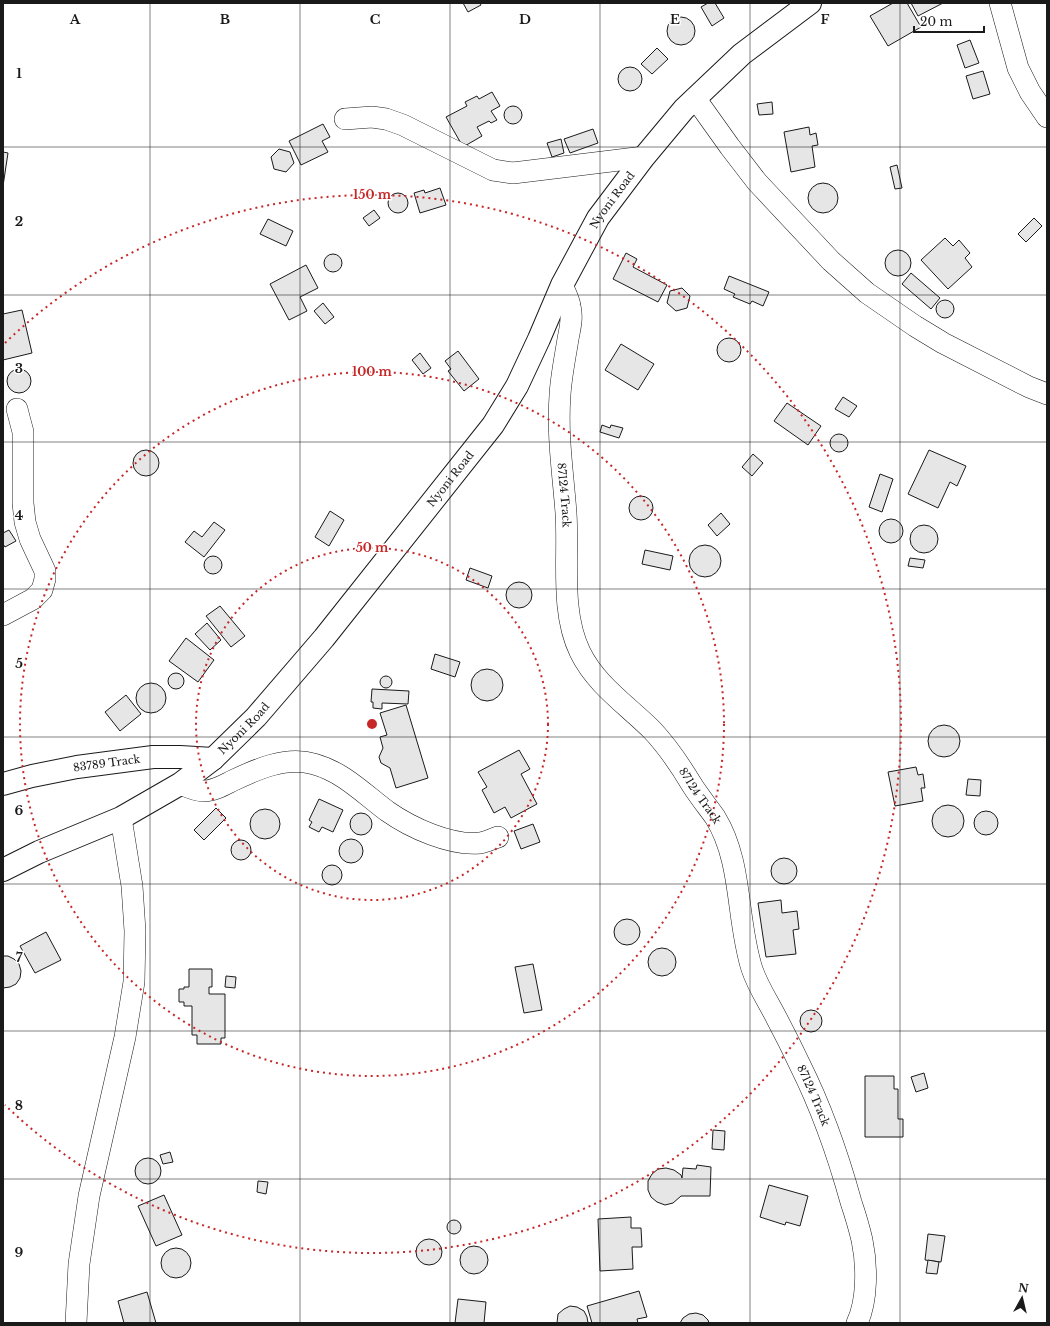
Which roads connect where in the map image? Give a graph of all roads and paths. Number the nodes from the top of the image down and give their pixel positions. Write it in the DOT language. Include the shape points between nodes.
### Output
graph roads {
  1 [pos="810,3"];
  2 [pos="1000,3"];
  3 [pos="695,98"];
  4 [pos="1047,117"];
  5 [pos="345,118"];
  6 [pos="644,158"];
  7 [pos="562,285"];
  8 [pos="1047,394"];
  9 [pos="17,409"];
  10 [pos="3,615"];
  11 [pos="213,759"];
  12 [pos="3,784"];
  13 [pos="180,784"];
  14 [pos="121,818"];
  15 [pos="498,838"];
  16 [pos="3,870"];
  17 [pos="76,1323"];
  18 [pos="857,1323"];
  1 -- 3 [label="street, Nyoni Road" via="742,54"];
  2 -- 4 [label="street" via="1018,68"];
  3 -- 6 [label="street, Nyoni Road"];
  3 -- 8 [label="street" via="757,182 831,262 867,293 943,344"];
  5 -- 6 [label="street" via="386,119 493,170 513,173"];
  6 -- 7 [label="street, Nyoni Road" via="598,218"];
  7 -- 11 [label="street, Nyoni Road" via="517,386 493,425 324,638 256,718"];
  7 -- 18 [label="street, 87124 Track" via="572,320 562,375 559,427 566,513 567,606 571,632 588,667 674,755 726,838 732,857 753,972 821,1110 862,1241 866,1282"];
  9 -- 10 [label="street" via="23,432 23,503 26,522 30,539 45,571 45,579 42,590 33,598"];
  11 -- 12 [label="street, 83789 Track" via="153,757 77,767"];
  11 -- 13 [label="street, Nyoni Road"];
  13 -- 14 [label="street, Nyoni Road"];
  13 -- 15 [label="street" via="204,791 217,788 269,765 312,763 349,781 406,823 432,834 470,843 482,843"];
  14 -- 16 [label="street, Nyoni Road"];
  14 -- 17 [label="street" via="132,886 135,931 134,982 125,1037 90,1196 79,1264"];
}
